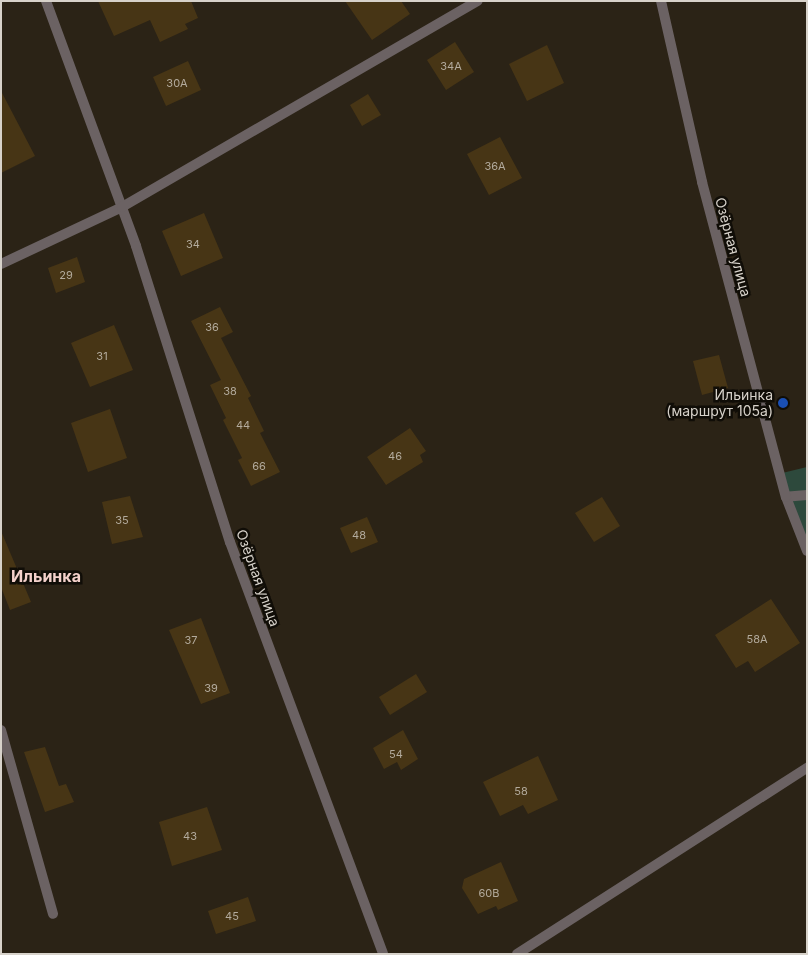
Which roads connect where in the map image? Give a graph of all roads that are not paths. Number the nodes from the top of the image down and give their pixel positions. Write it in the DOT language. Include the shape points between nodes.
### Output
graph roads {
  1 [pos="46,1"];
  2 [pos="478,1"];
  3 [pos="661,1"];
  4 [pos="122,207"];
  5 [pos="1,264"];
  6 [pos="807,495"];
  7 [pos="786,497"];
  8 [pos="807,551"];
  9 [pos="1,730"];
  10 [pos="807,768"];
  11 [pos="53,914"];
  12 [pos="383,954"];
  13 [pos="517,954"];
  1 -- 4 [label="street, Озёрная улица"];
  2 -- 4 [label="street"];
  3 -- 7 [label="street, Озёрная улица" via="702,182"];
  4 -- 5 [label="street"];
  4 -- 12 [label="street, Озёрная улица" via="230,542"];
  6 -- 7 [label="street"];
  7 -- 8 [label="street, Озёрная улица"];
  9 -- 11 [label="street"];
  10 -- 13 [label="street"];
}
